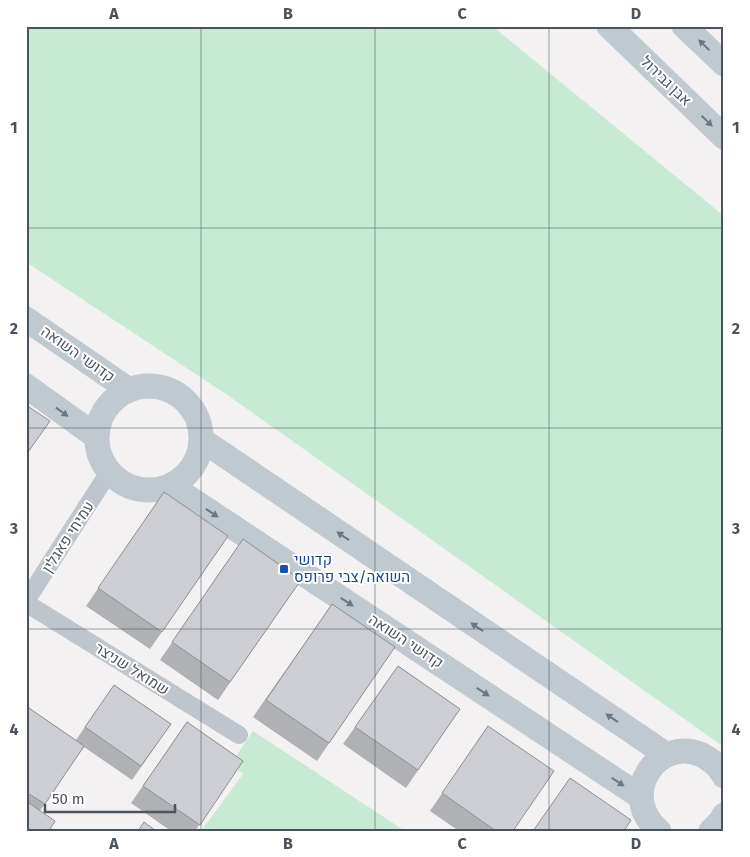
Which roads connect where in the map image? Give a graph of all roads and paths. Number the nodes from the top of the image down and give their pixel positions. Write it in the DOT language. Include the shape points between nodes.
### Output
graph roads {
  1 [pos="609,26"];
  2 [pos="684,26"];
  3 [pos="724,64"];
  4 [pos="724,137"];
  5 [pos="26,319"];
  6 [pos="26,386"];
  7 [pos="129,390"];
  8 [pos="97,437"];
  9 [pos="202,440"];
  10 [pos="110,472"];
  11 [pos="171,486"];
  12 [pos="26,602"];
  13 [pos="239,735"];
  14 [pos="666,755"];
  15 [pos="724,776"];
  16 [pos="641,797"];
  17 [pos="724,815"];
  18 [pos="658,830"];
  19 [pos="711,831"];
  1 -- 4 [label="street, אבן גבירול, one-way"];
  3 -- 2 [label="street, one-way"];
  5 -- 7 [label="street, קדושי השואה"];
  6 -- 8 [label="street, one-way"];
  7 -- 8 [label="street" via="106,409"];
  7 -- 9 [label="street" via="146,386 164,388 179,395 192,407"];
  8 -- 10 [label="street" via="98,450"];
  9 -- 11 [label="street" via="193,468"];
  14 -- 9 [label="street, one-way"];
  10 -- 11 [label="street" via="122,483 138,490"];
  10 -- 12 [label="street, עמיחי פאגלין"];
  11 -- 16 [label="street, קדושי השואה, one-way"];
  12 -- 13 [label="street, שמואל שניצר"];
  14 -- 15 [label="street" via="681,751 696,753 710,759"];
  14 -- 16 [label="street" via="648,772 642,784"];
  16 -- 18 [label="street" via="643,809"];
  17 -- 19 [label="street"];
}
